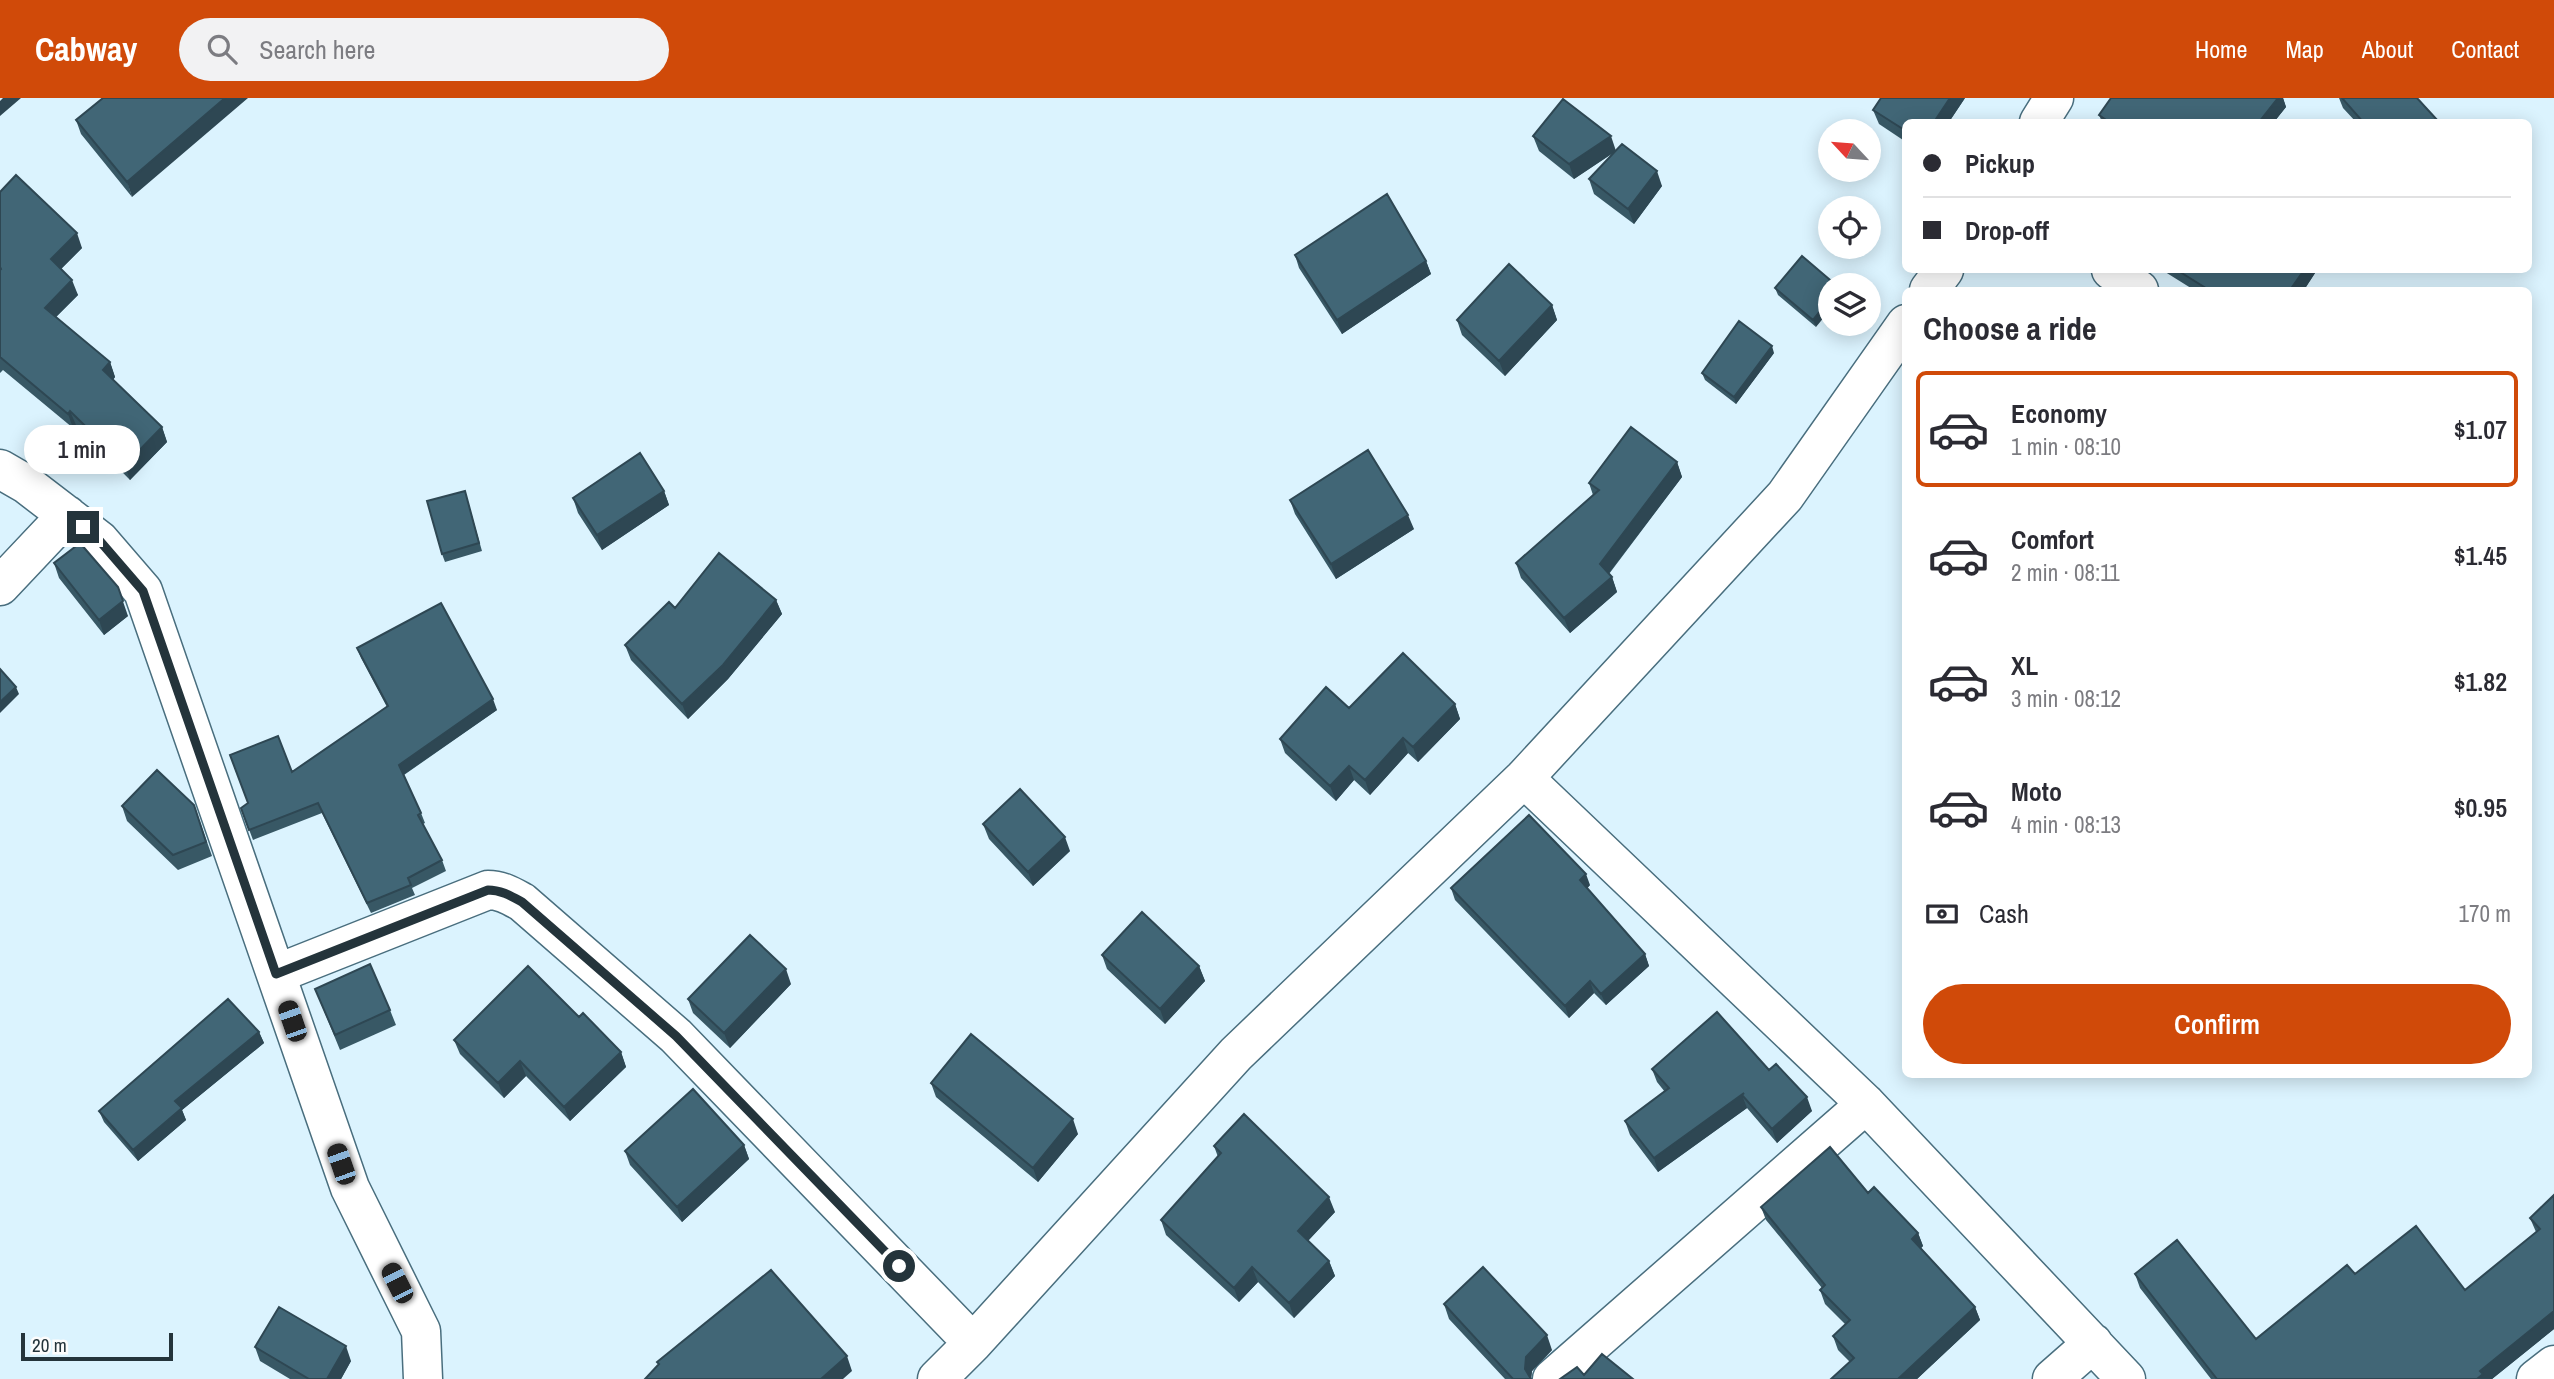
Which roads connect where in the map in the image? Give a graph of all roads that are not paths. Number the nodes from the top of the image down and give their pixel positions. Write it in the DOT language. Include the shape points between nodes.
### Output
graph roads {
  1 [pos="2054,98"];
  2 [pos="2041,119"];
  3 [pos="2115,273"];
  4 [pos="2134,287"];
  5 [pos="1902,330"];
  6 [pos="0,469"];
  7 [pos="67,515"];
  8 [pos="0,586"];
  9 [pos="1524,778"];
  10 [pos="276,974"];
  11 [pos="1866,1104"];
  12 [pos="973,1343"];
  13 [pos="2092,1343"];
  14 [pos="2554,1365"];
  15 [pos="423,1379"];
  16 [pos="937,1379"];
  17 [pos="1552,1379"];
  18 [pos="2052,1379"];
  19 [pos="2126,1379"];
  20 [pos="2536,1379"];
  1 -- 2 [label="street"];
  3 -- 4 [label="street"];
  5 -- 9 [label="street" via="1785,496"];
  6 -- 7 [label="street"];
  7 -- 8 [label="street"];
  7 -- 10 [label="street" via="99,540 143,591"];
  9 -- 11 [label="street"];
  9 -- 12 [label="street" via="1236,1054"];
  10 -- 12 [label="street" via="488,890 509,895 676,1036"];
  10 -- 15 [label="street" via="350,1188 421,1331"];
  11 -- 13 [label="street"];
  11 -- 17 [label="street"];
  12 -- 16 [label="street"];
  13 -- 18 [label="street"];
  13 -- 19 [label="street"];
  14 -- 20 [label="street"];
}
